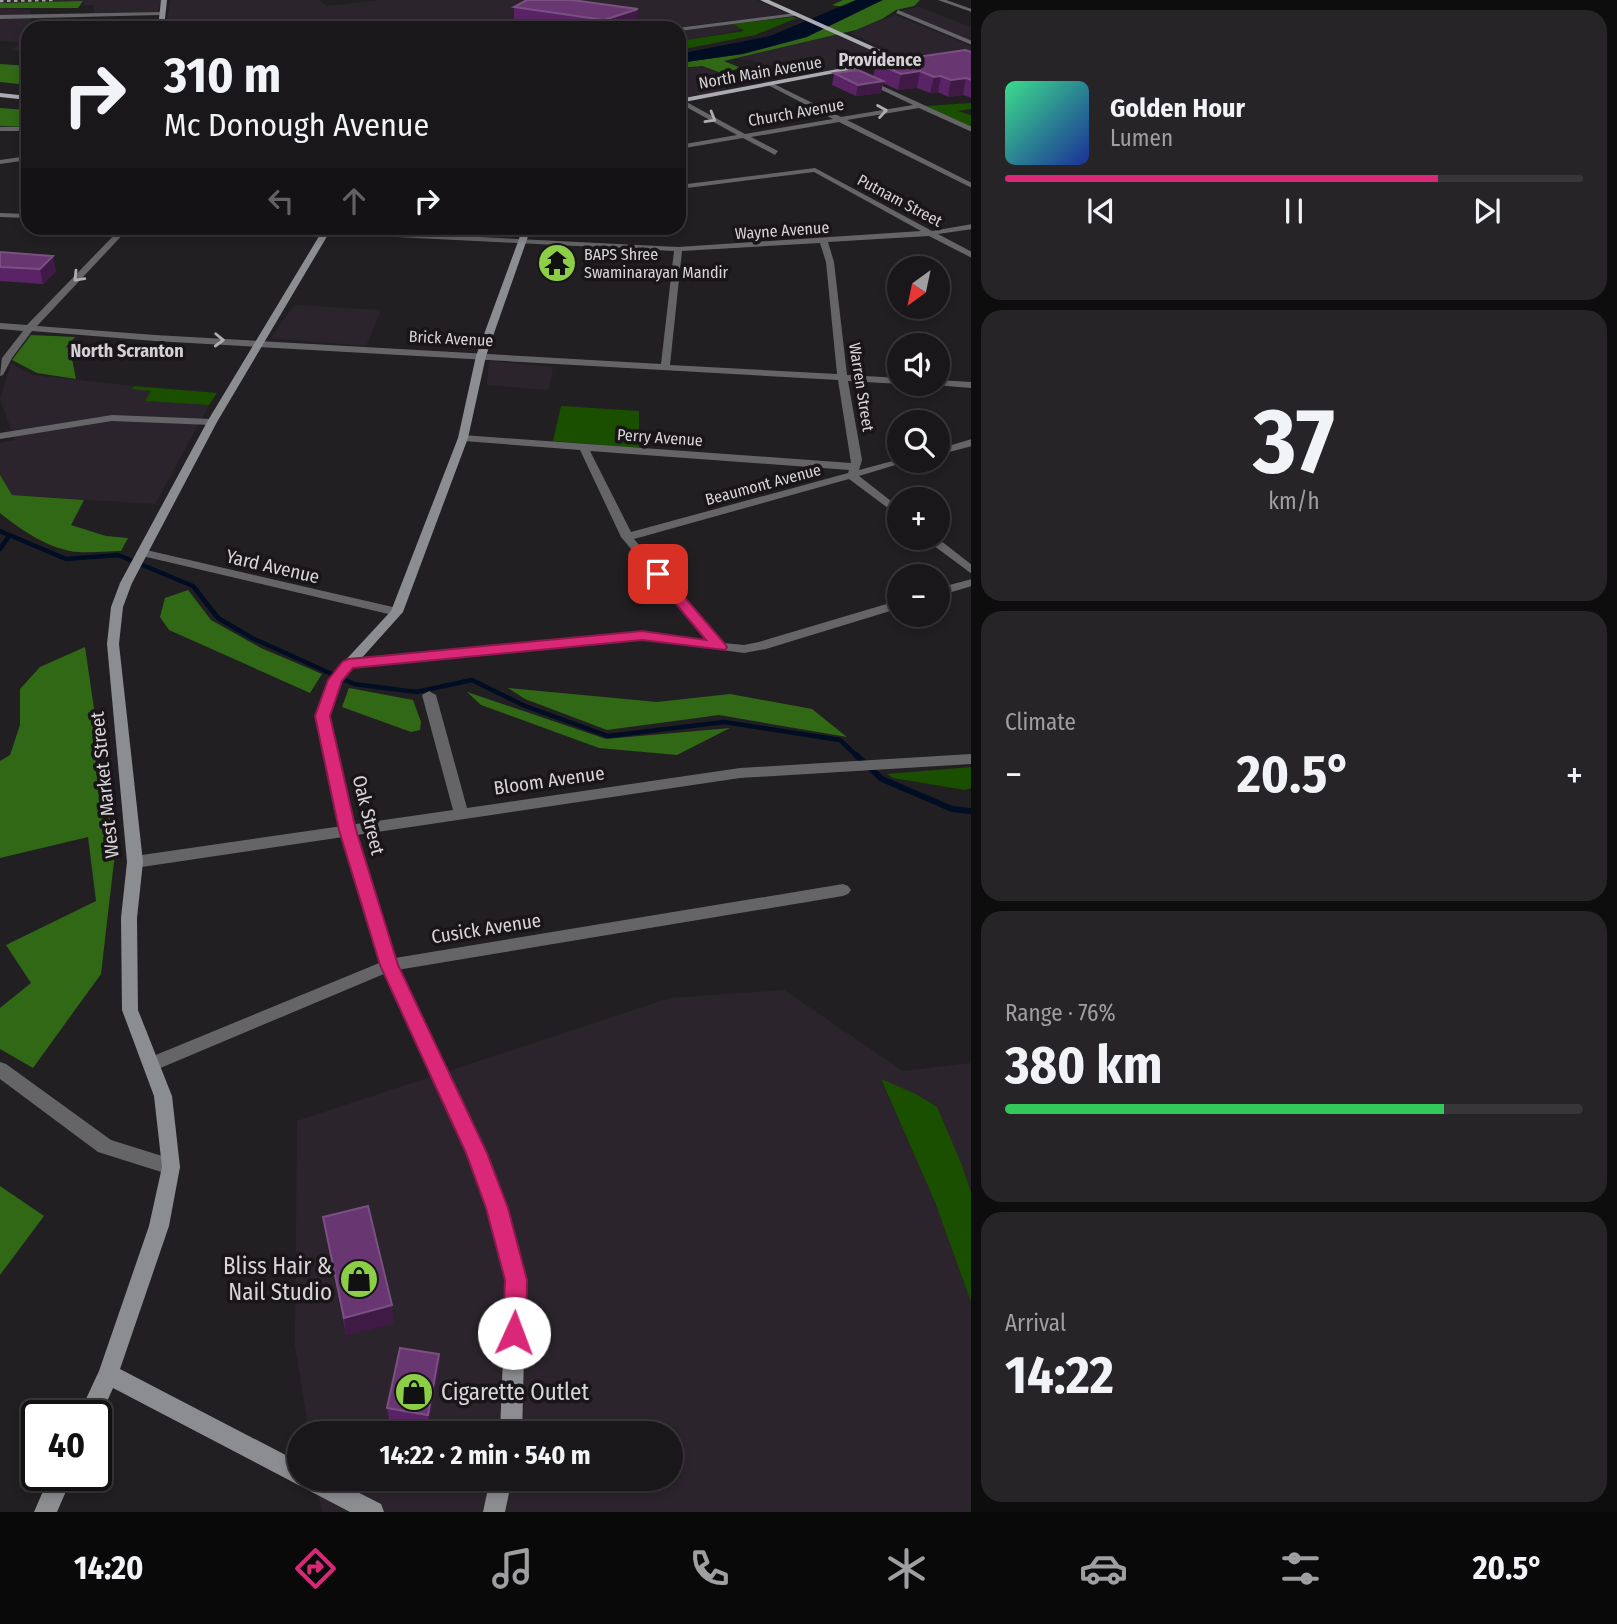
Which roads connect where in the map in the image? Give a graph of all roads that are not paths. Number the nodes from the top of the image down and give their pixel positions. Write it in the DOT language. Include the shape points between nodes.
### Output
graph roads {
  1 [pos="164,0"];
  2 [pos="763,0"];
  3 [pos="940,0"];
  4 [pos="898,12"];
  5 [pos="971,12"];
  6 [pos="160,13"];
  7 [pos="794,14"];
  8 [pos="0,17"];
  9 [pos="161,21"];
  10 [pos="686,28"];
  11 [pos="971,43"];
  12 [pos="911,59"];
  13 [pos="899,60"];
  14 [pos="843,70"];
  15 [pos="770,84"];
  16 [pos="0,94"];
  17 [pos="21,97"];
  18 [pos="686,100"];
  19 [pos="686,104"];
  20 [pos="919,106"];
  21 [pos="838,118"];
  22 [pos="0,129"];
  23 [pos="21,129"];
  24 [pos="971,130"];
  25 [pos="742,135"];
  26 [pos="686,146"];
  27 [pos="775,153"];
  28 [pos="21,159"];
  29 [pos="0,162"];
  30 [pos="971,179"];
  31 [pos="961,181"];
  32 [pos="686,186"];
  33 [pos="971,186"];
  34 [pos="0,215"];
  35 [pos="21,216"];
  36 [pos="971,226"];
  37 [pos="932,233"];
  38 [pos="118,235"];
  39 [pos="323,235"];
  40 [pos="424,235"];
  41 [pos="524,235"];
  42 [pos="521,241"];
  43 [pos="824,241"];
  44 [pos="678,249"];
  45 [pos="971,256"];
  46 [pos="0,326"];
  47 [pos="29,329"];
  48 [pos="259,342"];
  49 [pos="481,356"];
  50 [pos="665,368"];
  51 [pos="0,373"];
  52 [pos="842,377"];
  53 [pos="887,380"];
  54 [pos="950,384"];
  55 [pos="971,385"];
  56 [pos="212,422"];
  57 [pos="0,436"];
  58 [pos="463,438"];
  59 [pos="971,442"];
  60 [pos="584,448"];
  61 [pos="950,448"];
  62 [pos="887,464"];
  63 [pos="853,471"];
  64 [pos="887,502"];
  65 [pos="627,537"];
  66 [pos="945,550"];
  67 [pos="142,553"];
  68 [pos="971,571"];
  69 [pos="971,582"];
  70 [pos="950,588"];
  71 [pos="887,608"];
  72 [pos="397,612"];
  73 [pos="719,647"];
  74 [pos="349,664"];
  75 [pos="429,695"];
  76 [pos="971,759"];
  77 [pos="461,812"];
  78 [pos="348,830"];
  79 [pos="135,862"];
  80 [pos="843,890"];
  81 [pos="389,965"];
  82 [pos="152,1064"];
  83 [pos="0,1069"];
  84 [pos="171,1167"];
  85 [pos="108,1374"];
  86 [pos="96,1400"];
  87 [pos="512,1421"];
  88 [pos="287,1468"];
  89 [pos="55,1491"];
  90 [pos="332,1491"];
  91 [pos="499,1491"];
  92 [pos="45,1512"];
  93 [pos="373,1512"];
  94 [pos="494,1512"];
  1 -- 6 [label="street"];
  2 -- 7 [label="main road"];
  3 -- 5 [label="street"];
  4 -- 11 [label="street"];
  6 -- 8 [label="street"];
  6 -- 9 [label="street"];
  7 -- 10 [label="street"];
  7 -- 13 [label="main road"];
  12 -- 13 [label="main road, North Main Avenue"];
  13 -- 14 [label="main road, North Main Avenue"];
  14 -- 15 [label="main road, North Main Avenue"];
  14 -- 20 [label="street"];
  15 -- 18 [label="main road, North Main Avenue"];
  15 -- 21 [label="street"];
  16 -- 17 [label="main road"];
  19 -- 25 [label="street, one-way"];
  21 -- 20 [label="street, Church Avenue, one-way"];
  20 -- 24 [label="street"];
  21 -- 25 [label="street, Church Avenue"];
  21 -- 31 [label="street"];
  22 -- 23 [label="street"];
  25 -- 26 [label="street, Church Avenue"];
  25 -- 27 [label="street"];
  28 -- 29 [label="street"];
  30 -- 31 [label="street"];
  31 -- 33 [label="street"];
  32 -- 37 [label="street, Putnam Street" via="815,170"];
  34 -- 35 [label="street"];
  36 -- 37 [label="street, Wayne Avenue"];
  37 -- 43 [label="street, Wayne Avenue"];
  37 -- 45 [label="street, Putnam Street"];
  38 -- 47 [label="street, one-way"];
  39 -- 48 [label="street, West Market Street"];
  40 -- 42 [label="street, Wayne Avenue"];
  41 -- 42 [label="street, Oak Street"];
  42 -- 44 [label="street, Wayne Avenue"];
  42 -- 49 [label="street, Oak Street"];
  43 -- 44 [label="street, Wayne Avenue"];
  43 -- 52 [label="street, Warren Street"];
  44 -- 50 [label="street"];
  46 -- 47 [label="street, Brick Avenue"];
  47 -- 48 [label="street, Brick Avenue, one-way"];
  47 -- 51 [label="street"];
  48 -- 49 [label="street, Brick Avenue"];
  48 -- 56 [label="street, West Market Street"];
  49 -- 50 [label="street, Brick Avenue"];
  49 -- 58 [label="street, Oak Street"];
  50 -- 52 [label="street, Brick Avenue"];
  52 -- 53 [label="street, Brick Avenue"];
  52 -- 63 [label="street, Warren Street" via="858,460"];
  54 -- 55 [label="street"];
  56 -- 57 [label="street" via="112,418"];
  56 -- 67 [label="street, West Market Street"];
  58 -- 60 [label="street, Perry Avenue"];
  58 -- 72 [label="street, Oak Street"];
  59 -- 61 [label="street"];
  60 -- 63 [label="street, Perry Avenue"];
  60 -- 65 [label="street"];
  62 -- 63 [label="street, Beaumont Avenue"];
  63 -- 64 [label="street"];
  63 -- 65 [label="street, Beaumont Avenue"];
  65 -- 73 [label="street"];
  66 -- 68 [label="street"];
  67 -- 72 [label="street, Yard Avenue"];
  67 -- 79 [label="street, West Market Street" via="117,607 113,644"];
  69 -- 70 [label="street"];
  71 -- 73 [label="street" via="761,646"];
  72 -- 74 [label="street, Oak Street"];
  73 -- 74 [label="street" via="642,635"];
  74 -- 78 [label="street, Oak Street" via="335,680 322,716"];
  75 -- 77 [label="street"];
  76 -- 77 [label="street, Bloom Avenue" via="740,773"];
  77 -- 78 [label="street, Bloom Avenue"];
  78 -- 79 [label="street, Bloom Avenue"];
  78 -- 81 [label="street, Oak Street"];
  79 -- 82 [label="street, West Market Street" via="130,1010"];
  80 -- 81 [label="street, Cusick Avenue"];
  81 -- 82 [label="street, Cusick Avenue"];
  81 -- 87 [label="street, Oak Street" via="477,1153 504,1232 516,1280"];
  82 -- 84 [label="street, West Market Street" via="163,1096"];
  83 -- 84 [label="street" via="105,1146"];
  84 -- 85 [label="street, West Market Street" via="159,1226"];
  85 -- 86 [label="street, West Market Street"];
  85 -- 88 [label="street"];
  89 -- 92 [label="street"];
  90 -- 93 [label="street"];
  91 -- 94 [label="street"];
}
